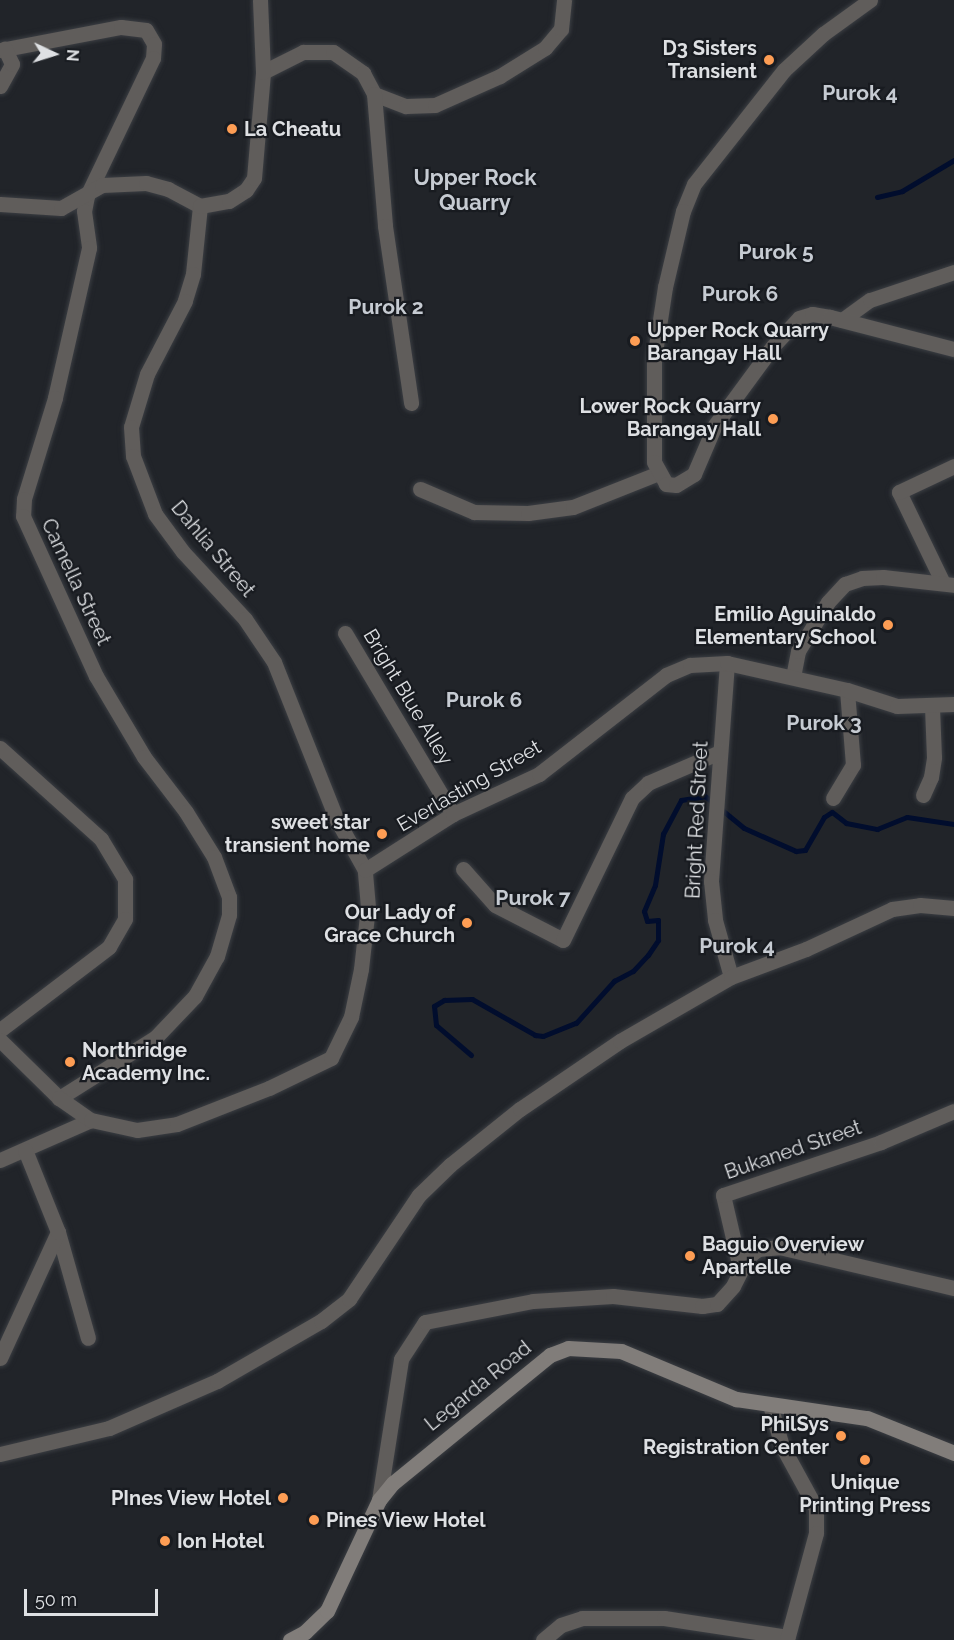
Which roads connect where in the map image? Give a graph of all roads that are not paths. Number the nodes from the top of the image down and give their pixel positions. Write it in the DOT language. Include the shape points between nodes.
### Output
graph roads {
  1 [pos="260,0"];
  2 [pos="564,0"];
  3 [pos="870,0"];
  4 [pos="2,50"];
  5 [pos="263,72"];
  6 [pos="0,86"];
  7 [pos="374,94"];
  8 [pos="87,196"];
  9 [pos="0,204"];
  10 [pos="200,207"];
  11 [pos="954,272"];
  12 [pos="842,320"];
  13 [pos="954,349"];
  14 [pos="411,403"];
  15 [pos="954,466"];
  16 [pos="659,473"];
  17 [pos="420,489"];
  18 [pos="948,584"];
  19 [pos="345,633"];
  20 [pos="728,663"];
  21 [pos="794,676"];
  22 [pos="847,690"];
  23 [pos="954,704"];
  24 [pos="932,707"];
  25 [pos="0,748"];
  26 [pos="720,752"];
  27 [pos="923,795"];
  28 [pos="833,798"];
  29 [pos="453,814"];
  30 [pos="463,869"];
  31 [pos="364,870"];
  32 [pos="954,908"];
  33 [pos="731,977"];
  34 [pos="0,1030"];
  35 [pos="0,1040"];
  36 [pos="59,1098"];
  37 [pos="954,1111"];
  38 [pos="91,1120"];
  39 [pos="25,1150"];
  40 [pos="0,1160"];
  41 [pos="58,1232"];
  42 [pos="740,1268"];
  43 [pos="954,1288"];
  44 [pos="88,1338"];
  45 [pos="0,1358"];
  46 [pos="770,1405"];
  47 [pos="954,1453"];
  48 [pos="0,1454"];
  49 [pos="379,1500"];
  50 [pos="787,1639"];
  51 [pos="290,1640"];
  52 [pos="543,1640"];
  1 -- 5 [label="street"];
  2 -- 7 [label="street" via="561,29 545,48 457,98 435,105 406,106"];
  3 -- 16 [label="street" via="823,34 784,70 694,184 683,211 665,287 654,359 654,462"];
  4 -- 6 [label="street" via="12,64"];
  4 -- 8 [label="street, Camella Street" via="122,27 146,30 152,36 153,58"];
  5 -- 7 [label="street" via="303,52 333,51 363,73"];
  5 -- 10 [label="street" via="254,178 246,190 229,201"];
  7 -- 14 [label="street" via="385,226"];
  8 -- 9 [label="street" via="61,208"];
  8 -- 10 [label="street" via="102,185 146,183 168,189"];
  8 -- 36 [label="street, Camella Street" via="84,211 89,248 55,398 24,499 23,516 96,676 144,758 186,812 214,857 224,877 229,915 207,979 178,1016 156,1037"];
  10 -- 31 [label="street, Dahlia Street" via="194,274 185,301 147,374 131,427 133,456 155,514 183,552 245,619 274,662 337,820"];
  11 -- 12 [label="street" via="870,300"];
  12 -- 13 [label="street"];
  12 -- 16 [label="street" via="812,314 790,325 715,425 694,474 676,485 666,483"];
  15 -- 18 [label="street" via="899,492"];
  16 -- 17 [label="street" via="573,507 528,513 474,512"];
  18 -- 21 [label="street" via="883,577 845,584 828,602 798,651"];
  19 -- 29 [label="street, Bright Blue Alley"];
  20 -- 21 [label="street, Everlasting Street"];
  20 -- 26 [label="street, Bright Red Street"];
  20 -- 29 [label="street, Everlasting Street" via="690,665 666,675 539,774"];
  21 -- 22 [label="street, Everlasting Street"];
  22 -- 24 [label="street, Everlasting Street" via="897,706"];
  22 -- 28 [label="street" via="853,765"];
  23 -- 24 [label="street, Everlasting Street"];
  24 -- 27 [label="street" via="934,757"];
  25 -- 34 [label="street" via="101,839 125,879 125,919 109,947"];
  26 -- 30 [label="street" via="648,783 632,798 563,940 495,905"];
  26 -- 33 [label="street, Bright Red Street" via="711,881 715,920"];
  29 -- 31 [label="street, Everlasting Street"];
  31 -- 38 [label="street" via="368,907 361,969 351,1017 331,1058 269,1088 177,1124 137,1130"];
  32 -- 33 [label="street" via="920,905 892,909 806,949"];
  33 -- 48 [label="street" via="620,1041 520,1109 450,1165 419,1195 349,1299 321,1321 217,1381 109,1428"];
  35 -- 36 [label="street"];
  36 -- 38 [label="street"];
  37 -- 42 [label="street, Bukaned Street" via="881,1142 723,1195"];
  38 -- 39 [label="street"];
  39 -- 40 [label="street"];
  39 -- 41 [label="street"];
  41 -- 44 [label="street"];
  41 -- 45 [label="street"];
  42 -- 43 [label="street" via="758,1249 789,1248"];
  42 -- 49 [label="street" via="725,1298 702,1306 613,1296 556,1299 425,1322 401,1359"];
  46 -- 47 [label="main road, Legarda Road" via="867,1418"];
  46 -- 49 [label="main road, Legarda Road" via="736,1399 621,1351 568,1348 550,1355 393,1483"];
  46 -- 50 [label="street" via="782,1446 816,1508 816,1533"];
  49 -- 51 [label="main road, Legarda Road" via="327,1611"];
  50 -- 52 [label="street" via="664,1618 582,1618 561,1625"];
}
